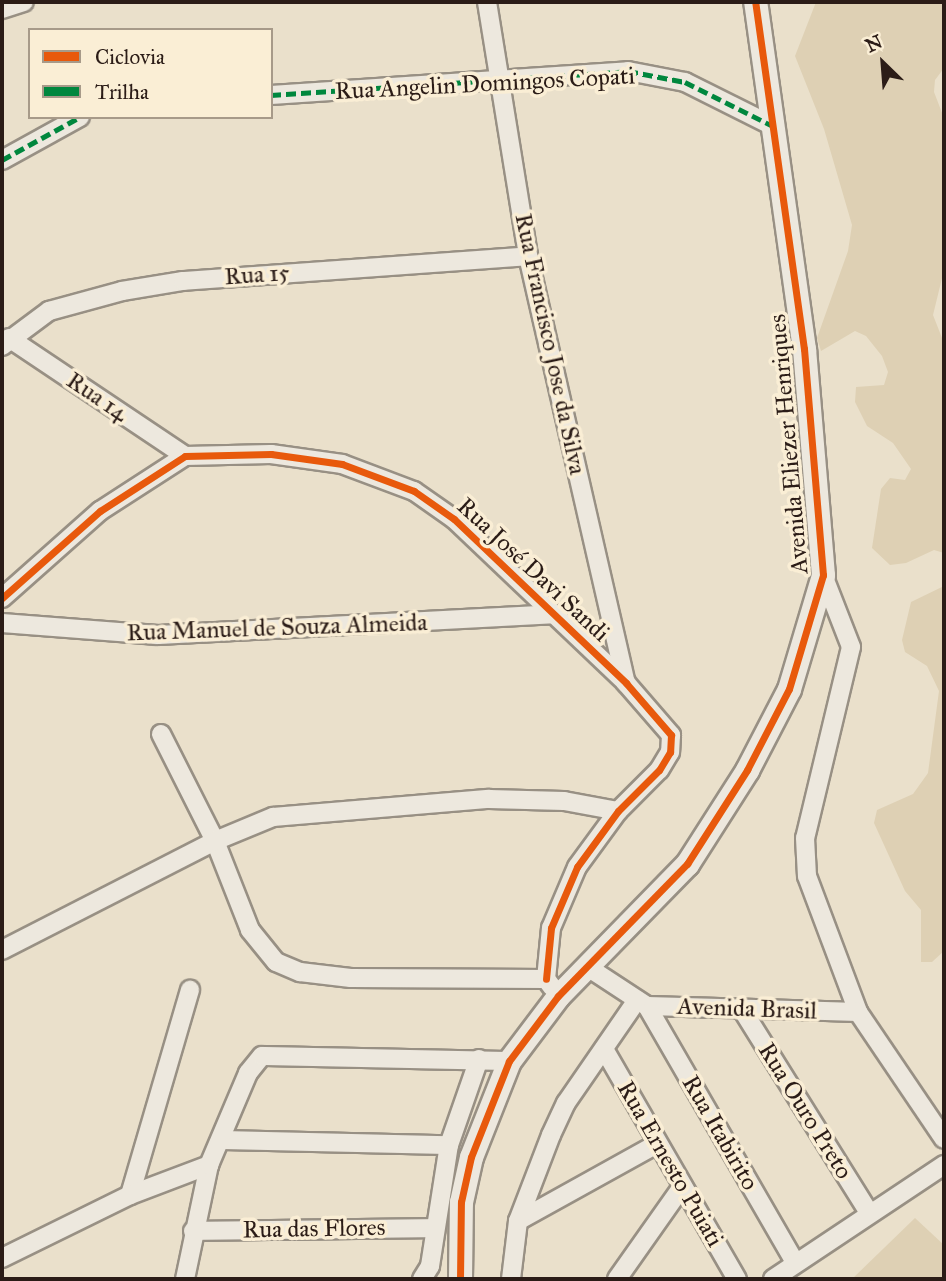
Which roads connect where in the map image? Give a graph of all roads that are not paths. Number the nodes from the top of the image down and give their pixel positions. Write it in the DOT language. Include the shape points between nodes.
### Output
graph roads {
  1 [pos="24,2"];
  2 [pos="487,2"];
  3 [pos="755,2"];
  4 [pos="2,9"];
  5 [pos="501,82"];
  6 [pos="273,95"];
  7 [pos="76,119"];
  8 [pos="773,126"];
  9 [pos="2,160"];
  10 [pos="528,256"];
  11 [pos="6,342"];
  12 [pos="185,456"];
  13 [pos="823,575"];
  14 [pos="2,598"];
  15 [pos="553,614"];
  16 [pos="2,623"];
  17 [pos="626,683"];
  18 [pos="161,734"];
  19 [pos="618,811"];
  20 [pos="215,841"];
  21 [pos="2,950"];
  22 [pos="586,966"];
  23 [pos="552,988"];
  24 [pos="190,990"];
  25 [pos="642,1003"];
  26 [pos="743,1011"];
  27 [pos="858,1012"];
  28 [pos="604,1049"];
  29 [pos="479,1059"];
  30 [pos="509,1060"];
  31 [pos="944,1139"];
  32 [pos="221,1140"];
  33 [pos="449,1144"];
  34 [pos="657,1144"];
  35 [pos="209,1165"];
  36 [pos="944,1165"];
  37 [pos="682,1187"];
  38 [pos="130,1195"];
  39 [pos="868,1211"];
  40 [pos="518,1221"];
  41 [pos="435,1228"];
  42 [pos="192,1231"];
  43 [pos="2,1258"];
  44 [pos="794,1261"];
  45 [pos="426,1273"];
  46 [pos="731,1276"];
  47 [pos="185,1279"];
  48 [pos="460,1279"];
  49 [pos="511,1279"];
  50 [pos="617,1279"];
  51 [pos="773,1279"];
  1 -- 4 [label="street"];
  2 -- 5 [label="street, Rua Francisco Jose da Silva"];
  3 -- 8 [label="street, Avenida Eliezer Henriques"];
  5 -- 6 [label="street, Rua Angelin Domingos Copati"];
  5 -- 8 [label="street, Rua Angelin Domingos Copati" via="628,72 685,82"];
  5 -- 10 [label="street, Rua Francisco Jose da Silva"];
  7 -- 9 [label="street"];
  8 -- 13 [label="street, Avenida Eliezer Henriques" via="804,349"];
  10 -- 11 [label="street, Rua 15" via="183,281 75,301"];
  10 -- 17 [label="street, Rua Francisco Jose da Silva"];
  11 -- 12 [label="street, Rua 14"];
  12 -- 14 [label="street" via="100,512"];
  12 -- 15 [label="street, Rua José Davi Sandi" via="271,454 342,464 386,478 454,519"];
  13 -- 22 [label="street, Avenida Eliezer Henriques" via="789,689 747,769 687,864"];
  13 -- 27 [label="street" via="850,647 805,838 807,876"];
  15 -- 16 [label="street, Rua Manuel de Souza Almeida" via="158,635"];
  15 -- 17 [label="street, Rua José Davi Sandi"];
  17 -- 19 [label="street, Rua José Davi Sandi" via="671,735 670,752"];
  18 -- 20 [label="street"];
  19 -- 20 [label="street" via="564,801 514,799 367,805 273,817"];
  19 -- 23 [label="street" via="560,903 548,942"];
  20 -- 21 [label="street"];
  20 -- 23 [label="street" via="250,930 276,962 300,972 351,978"];
  22 -- 23 [label="street, Avenida Eliezer Henriques"];
  22 -- 25 [label="street"];
  23 -- 30 [label="street, Avenida Eliezer Henriques"];
  24 -- 38 [label="street"];
  25 -- 26 [label="street, Avenida Brasil"];
  25 -- 28 [label="street"];
  25 -- 44 [label="street, Rua Itabirito"];
  26 -- 27 [label="street, Avenida Brasil"];
  26 -- 39 [label="street, Rua Ouro Preto"];
  27 -- 31 [label="street"];
  28 -- 34 [label="street, Rua Ernesto Puiati"];
  28 -- 40 [label="street" via="566,1103"];
  29 -- 30 [label="street"];
  29 -- 32 [label="street" via="262,1056 248,1073"];
  29 -- 33 [label="street"];
  30 -- 48 [label="street, Avenida Eliezer Henriques" via="471,1157 461,1202"];
  32 -- 33 [label="street"];
  32 -- 35 [label="street"];
  33 -- 41 [label="street"];
  34 -- 37 [label="street, Rua Ernesto Puiati"];
  34 -- 40 [label="street"];
  35 -- 38 [label="street"];
  35 -- 42 [label="street"];
  36 -- 39 [label="street"];
  37 -- 46 [label="street, Rua Ernesto Puiati"];
  37 -- 50 [label="street"];
  38 -- 43 [label="street"];
  39 -- 44 [label="street"];
  40 -- 49 [label="street"];
  41 -- 42 [label="street, Rua das Flores"];
  41 -- 45 [label="street"];
  42 -- 47 [label="street"];
  44 -- 51 [label="street"];
}
